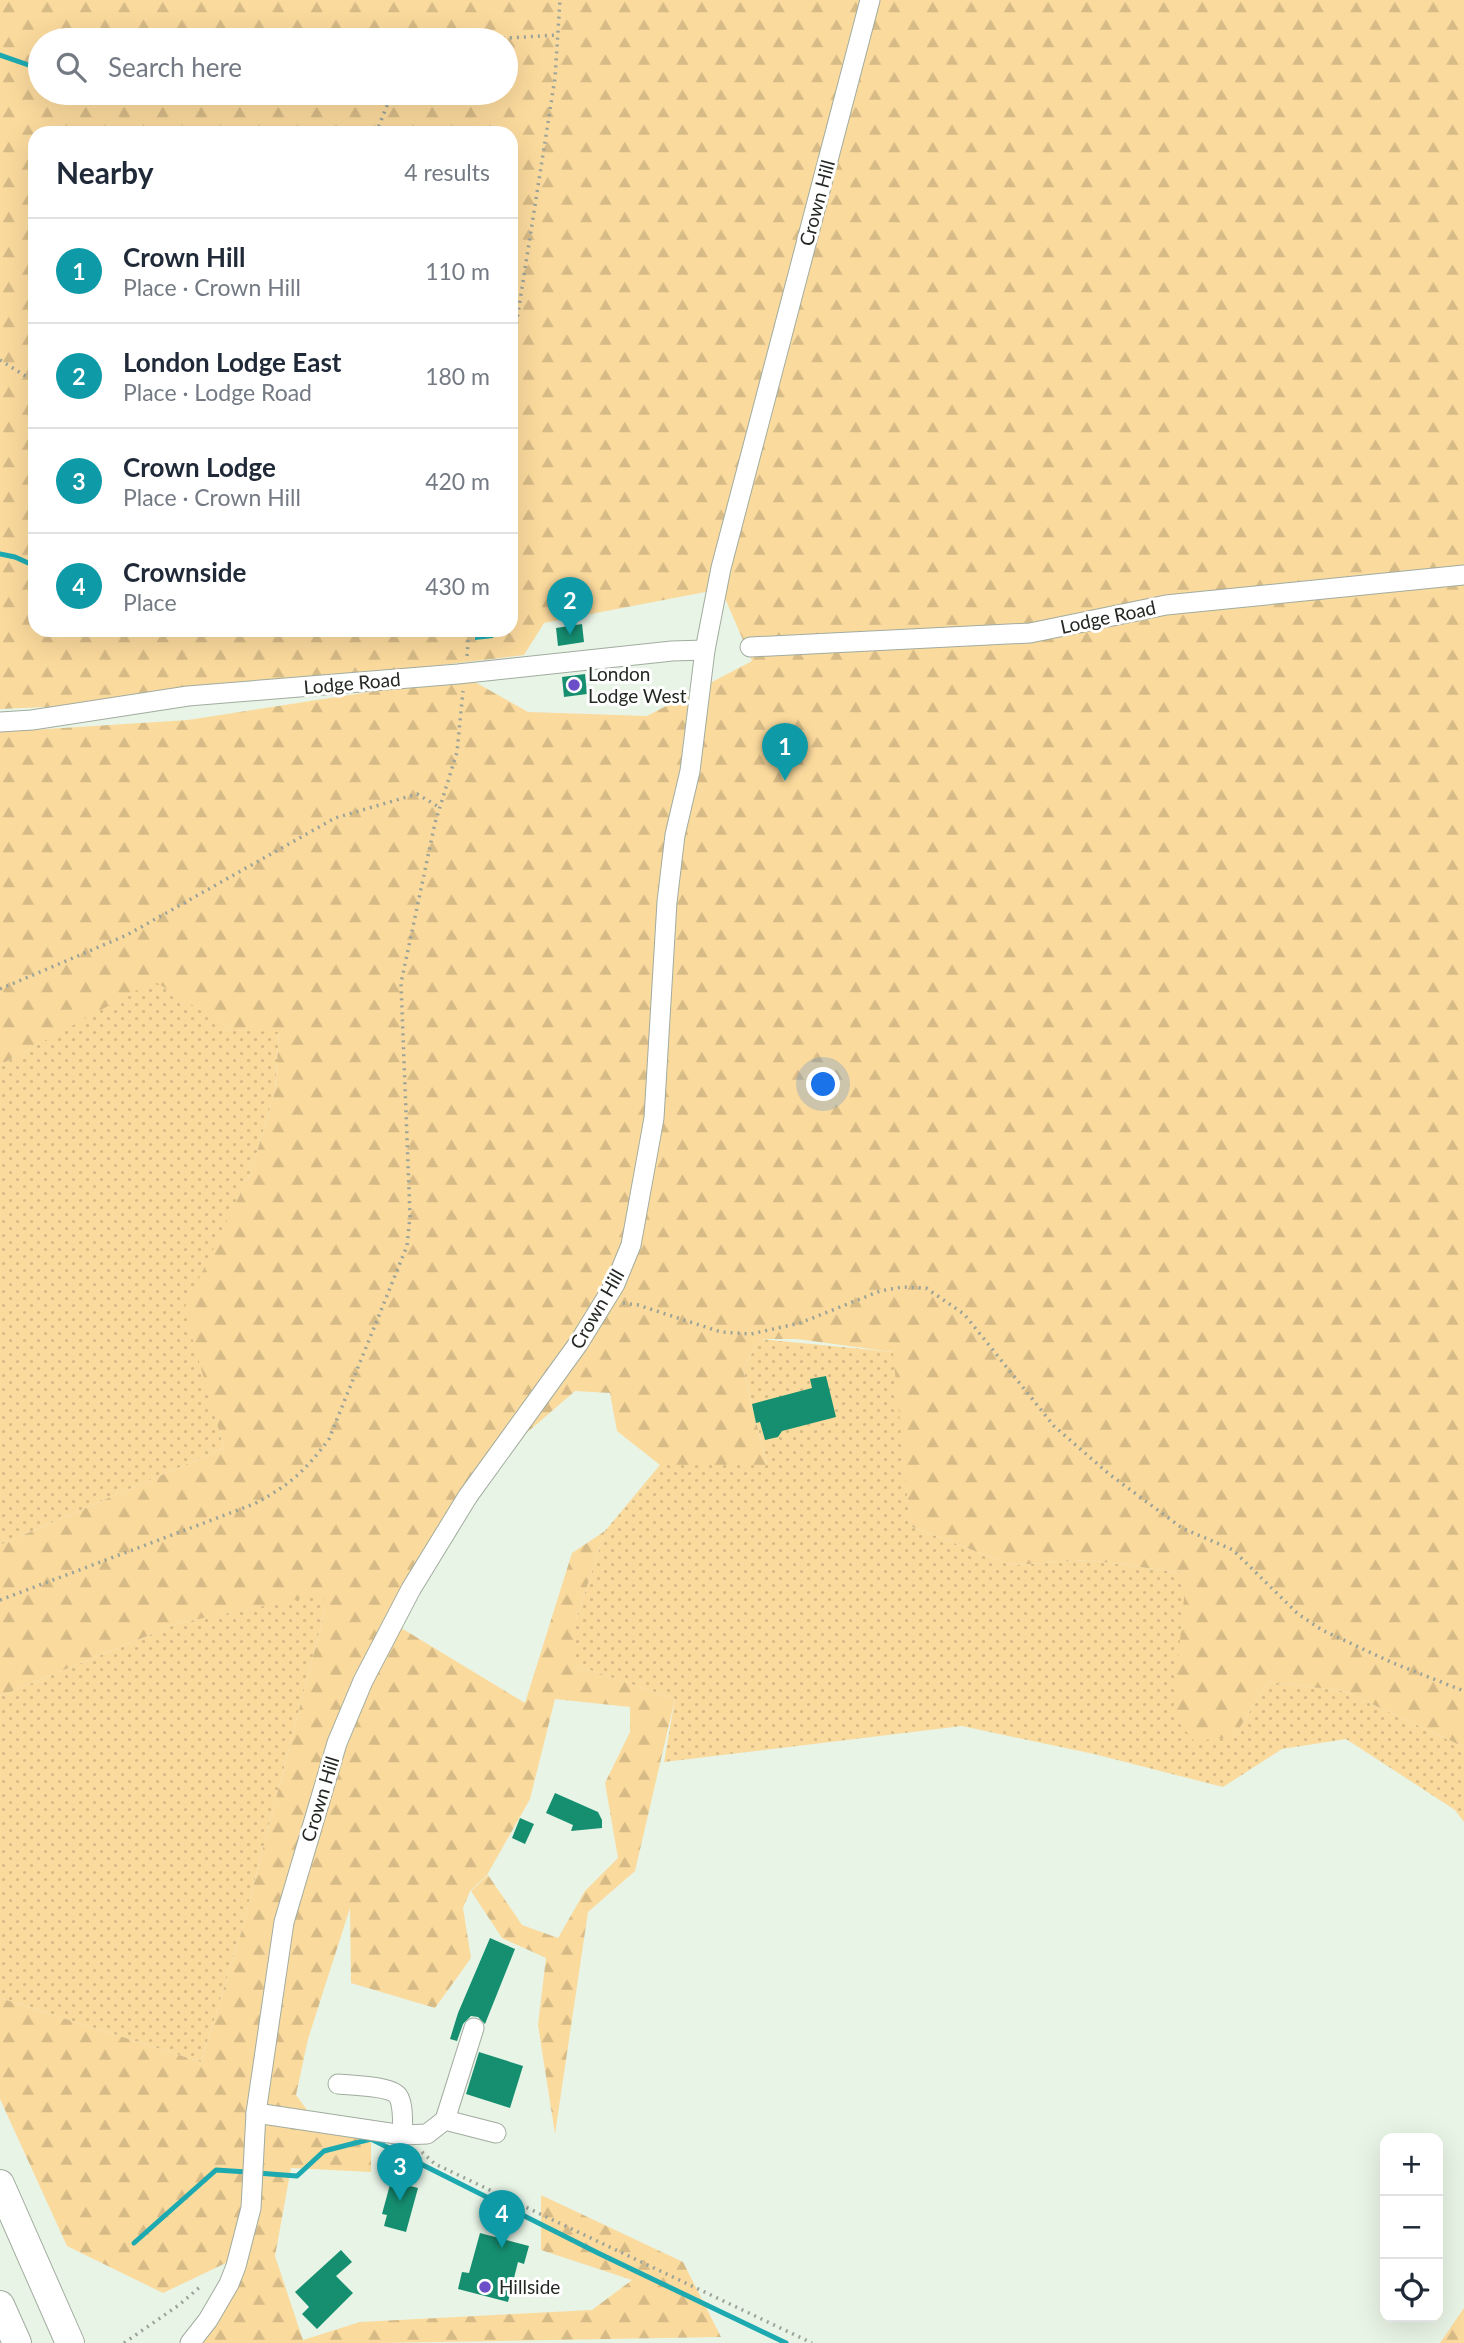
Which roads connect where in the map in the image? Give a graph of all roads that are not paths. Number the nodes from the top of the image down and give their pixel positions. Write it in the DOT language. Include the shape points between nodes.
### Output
graph roads {
  1 [pos="870,0"];
  2 [pos="1464,575"];
  3 [pos="750,647"];
  4 [pos="705,650"];
  5 [pos="0,722"];
  6 [pos="474,2028"];
  7 [pos="338,2084"];
  8 [pos="256,2113"];
  9 [pos="445,2120"];
  10 [pos="496,2133"];
  11 [pos="403,2135"];
  12 [pos="0,2184"];
  13 [pos="70,2343"];
  14 [pos="190,2343"];
  1 -- 4 [label="street, Crown Hill" via="720,568"];
  2 -- 3 [label="street, Lodge Road" via="1166,605 1030,633"];
  4 -- 5 [label="street, Lodge Road" via="188,696"];
  4 -- 8 [label="street, Crown Hill" via="667,902 654,1118 631,1245 615,1284 578,1344 468,1496 411,1589 363,1681 337,1743 284,1922"];
  6 -- 9 [label="street"];
  7 -- 11 [label="street" via="398,2095"];
  8 -- 11 [label="street"];
  8 -- 14 [label="street, Crown Hill" via="251,2208 236,2266"];
  9 -- 10 [label="street"];
  9 -- 11 [label="street" via="427,2134"];
  12 -- 13 [label="highway"];
}
